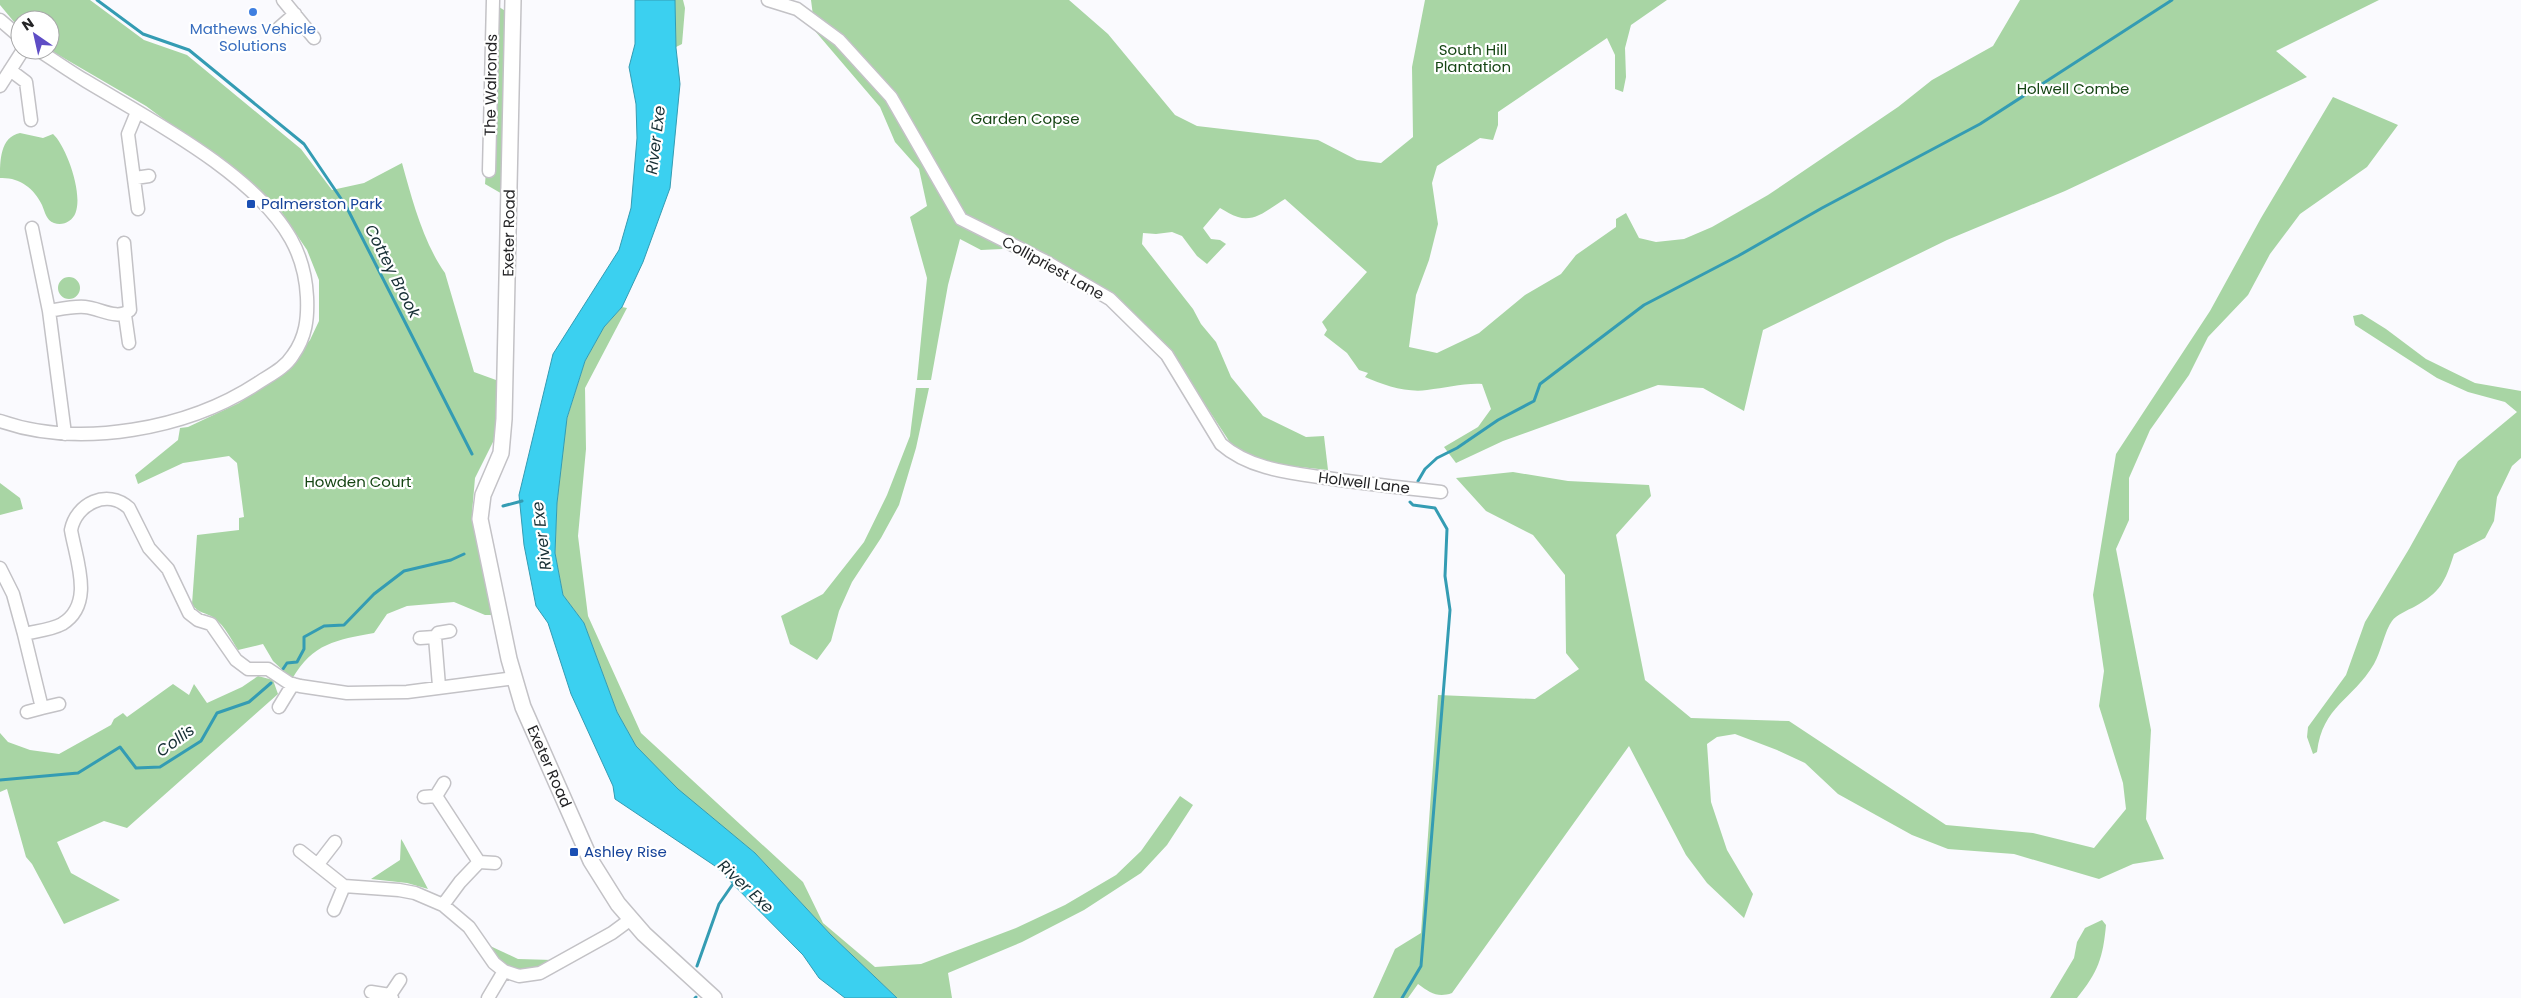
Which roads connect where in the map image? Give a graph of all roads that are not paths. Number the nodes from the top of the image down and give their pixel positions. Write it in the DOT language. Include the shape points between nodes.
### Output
graph roads {
  1 [pos="283,0"];
  2 [pos="493,0"];
  3 [pos="513,0"];
  4 [pos="768,0"];
  5 [pos="295,14"];
  6 [pos="0,20"];
  7 [pos="10,28"];
  8 [pos="279,28"];
  9 [pos="314,38"];
  10 [pos="16,60"];
  11 [pos="54,60"];
  12 [pos="10,70"];
  13 [pos="0,86"];
  14 [pos="136,112"];
  15 [pos="31,120"];
  16 [pos="489,171"];
  17 [pos="149,176"];
  18 [pos="135,178"];
  19 [pos="138,209"];
  20 [pos="32,228"];
  21 [pos="124,243"];
  22 [pos="49,311"];
  23 [pos="125,315"];
  24 [pos="129,343"];
  25 [pos="0,421"];
  26 [pos="65,434"];
  27 [pos="1287,472"];
  28 [pos="1441,492"];
  29 [pos="0,568"];
  30 [pos="450,631"];
  31 [pos="24,634"];
  32 [pos="435,637"];
  33 [pos="420,638"];
  34 [pos="515,678"];
  35 [pos="293,684"];
  36 [pos="440,686"];
  37 [pos="59,704"];
  38 [pos="279,707"];
  39 [pos="42,708"];
  40 [pos="27,712"];
  41 [pos="444,783"];
  42 [pos="335,842"];
  43 [pos="300,851"];
  44 [pos="479,862"];
  45 [pos="495,863"];
  46 [pos="318,864"];
  47 [pos="344,886"];
  48 [pos="443,905"];
  49 [pos="334,910"];
  50 [pos="630,919"];
  51 [pos="504,971"];
  52 [pos="400,980"];
  53 [pos="370,992"];
  54 [pos="391,996"];
  55 [pos="488,998"];
  56 [pos="714,998"];
  1 -- 5 [label="street"];
  2 -- 16 [label="street, The Walronds"];
  3 -- 34 [label="main road, Exeter Road" via="504,418 501,453 483,495 480,519"];
  4 -- 27 [label="street, Collipriest Lane" via="797,10 839,40 891,97 961,219 1043,260 1110,299 1167,355 1221,444 1251,462"];
  5 -- 8 [label="street"];
  5 -- 9 [label="street"];
  6 -- 7 [label="street"];
  10 -- 12 [label="street"];
  11 -- 14 [label="street"];
  12 -- 13 [label="street"];
  12 -- 15 [label="street" via="26,82"];
  14 -- 18 [label="street" via="128,134"];
  14 -- 26 [label="street" via="199,151 252,193 280,222 292,240 304,271 307,302 304,334 293,356 281,368 240,395 206,412 162,426"];
  17 -- 18 [label="street"];
  18 -- 19 [label="street"];
  20 -- 22 [label="street"];
  21 -- 23 [label="street" via="131,304"];
  22 -- 23 [label="street" via="85,307"];
  22 -- 26 [label="street"];
  23 -- 24 [label="street"];
  25 -- 26 [label="street" via="31,430"];
  27 -- 28 [label="street, Holwell Lane"];
  29 -- 31 [label="street" via="13,594"];
  30 -- 32 [label="street" via="438,633"];
  31 -- 35 [label="street" via="61,624 76,609 82,587 71,530 73,522 87,504 111,499 128,508 149,548 168,569 188,613 211,624 242,666 268,669"];
  31 -- 39 [label="street"];
  32 -- 33 [label="street"];
  32 -- 36 [label="street"];
  34 -- 36 [label="street"];
  34 -- 50 [label="main road, Exeter Road" via="523,708 591,861"];
  35 -- 36 [label="street" via="361,693 407,692"];
  35 -- 38 [label="street"];
  37 -- 39 [label="street"];
  39 -- 40 [label="street"];
  41 -- 44 [label="street" via="430,797"];
  42 -- 46 [label="street"];
  43 -- 46 [label="street"];
  44 -- 45 [label="street"];
  44 -- 48 [label="street"];
  46 -- 47 [label="street"];
  47 -- 48 [label="street" via="415,893"];
  47 -- 49 [label="street"];
  48 -- 51 [label="street" via="469,927 486,954"];
  50 -- 51 [label="street" via="612,933 540,973 519,976"];
  50 -- 56 [label="main road, Exeter Road"];
  51 -- 55 [label="street"];
  52 -- 54 [label="street"];
  53 -- 54 [label="street"];
}
